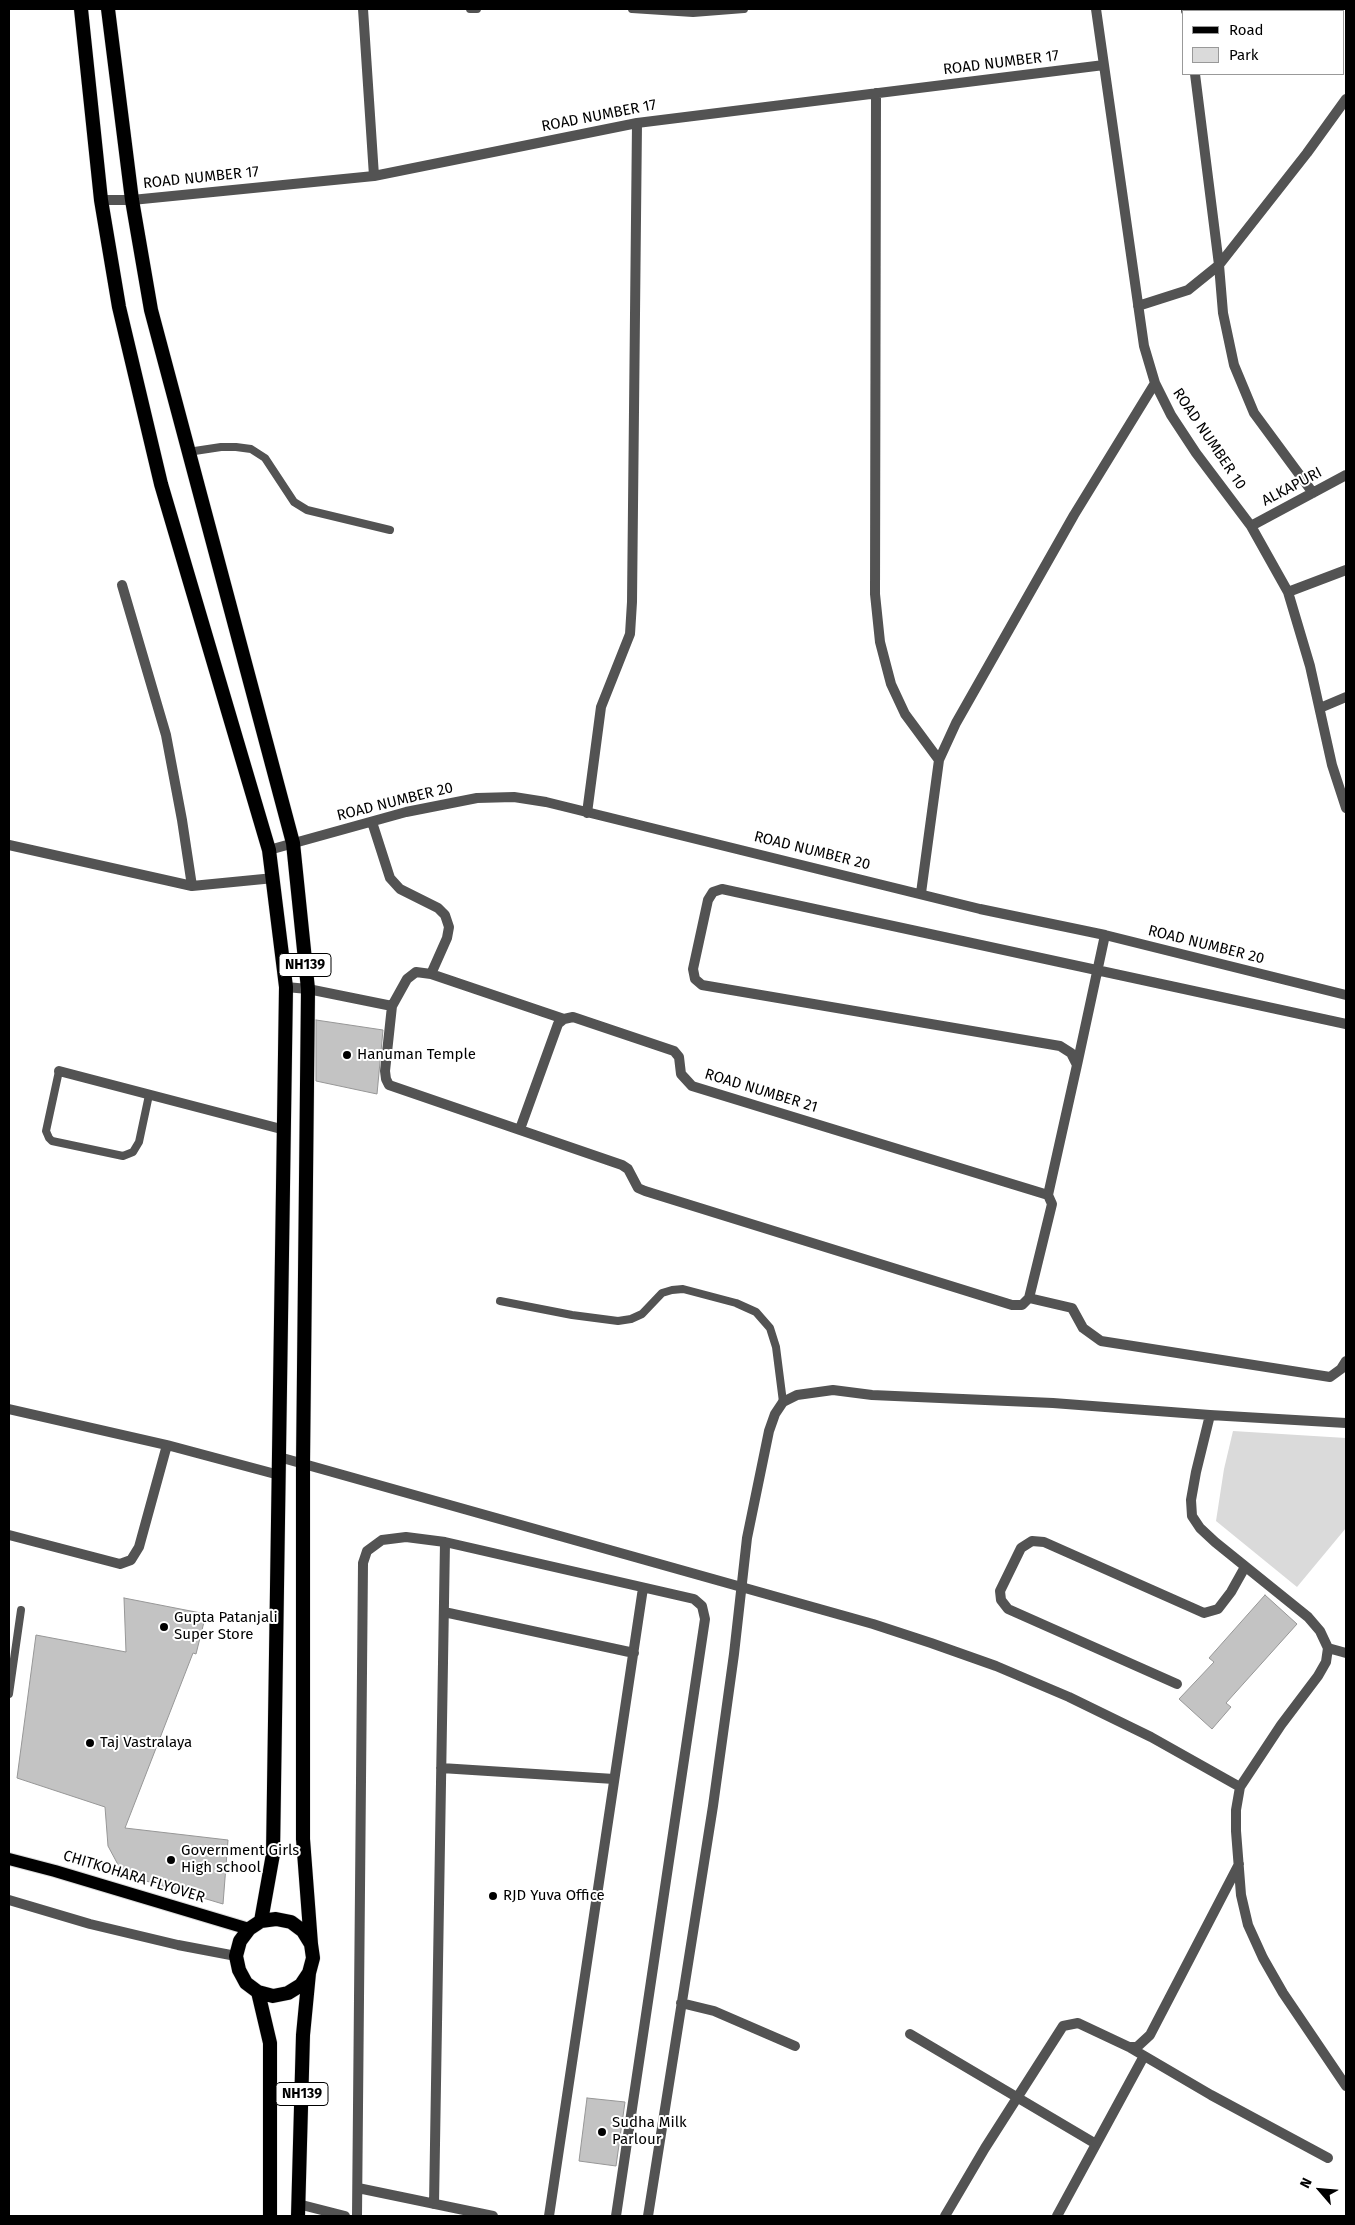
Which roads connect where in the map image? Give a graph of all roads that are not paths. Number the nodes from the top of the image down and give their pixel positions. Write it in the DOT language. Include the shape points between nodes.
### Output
graph roads {
  1 [pos="81,9"];
  2 [pos="108,9"];
  3 [pos="363,9"];
  4 [pos="470,9"];
  5 [pos="477,9"];
  6 [pos="632,9"];
  7 [pos="744,9"];
  8 [pos="1096,9"];
  9 [pos="1104,65"];
  10 [pos="1195,75"];
  11 [pos="876,94"];
  12 [pos="1346,99"];
  13 [pos="637,122"];
  14 [pos="374,176"];
  15 [pos="101,200"];
  16 [pos="132,200"];
  17 [pos="1219,265"];
  18 [pos="1138,306"];
  19 [pos="1154,383"];
  20 [pos="188,452"];
  21 [pos="1346,475"];
  22 [pos="1313,492"];
  23 [pos="1251,526"];
  24 [pos="390,530"];
  25 [pos="1346,570"];
  26 [pos="122,585"];
  27 [pos="1288,592"];
  28 [pos="1346,697"];
  29 [pos="1320,708"];
  30 [pos="939,760"];
  31 [pos="1346,808"];
  32 [pos="587,813"];
  33 [pos="372,822"];
  34 [pos="293,843"];
  35 [pos="9,845"];
  36 [pos="269,850"];
  37 [pos="274,878"];
  38 [pos="192,886"];
  39 [pos="921,893"];
  40 [pos="1105,935"];
  41 [pos="1098,969"];
  42 [pos="431,974"];
  43 [pos="286,988"];
  44 [pos="308,989"];
  45 [pos="1346,995"];
  46 [pos="392,1006"];
  47 [pos="564,1019"];
  48 [pos="1346,1024"];
  49 [pos="1076,1064"];
  50 [pos="59,1072"];
  51 [pos="149,1095"];
  52 [pos="520,1129"];
  53 [pos="285,1130"];
  54 [pos="1050,1200"];
  55 [pos="1029,1298"];
  56 [pos="500,1301"];
  57 [pos="1346,1361"];
  58 [pos="783,1402"];
  59 [pos="9,1409"];
  60 [pos="1210,1415"];
  61 [pos="1346,1423"];
  62 [pos="167,1445"];
  63 [pos="279,1457"];
  64 [pos="304,1464"];
  65 [pos="279,1475"];
  66 [pos="9,1535"];
  67 [pos="445,1542"];
  68 [pos="1245,1567"];
  69 [pos="741,1587"];
  70 [pos="643,1588"];
  71 [pos="21,1610"];
  72 [pos="444,1612"];
  73 [pos="1328,1648"];
  74 [pos="634,1653"];
  75 [pos="1346,1653"];
  76 [pos="1177,1684"];
  77 [pos="9,1694"];
  78 [pos="441,1768"];
  79 [pos="614,1779"];
  80 [pos="1240,1787"];
  81 [pos="9,1859"];
  82 [pos="1239,1864"];
  83 [pos="9,1900"];
  84 [pos="261,1921"];
  85 [pos="248,1929"];
  86 [pos="311,1944"];
  87 [pos="236,1956"];
  88 [pos="309,1973"];
  89 [pos="258,1992"];
  90 [pos="681,2003"];
  91 [pos="910,2034"];
  92 [pos="795,2046"];
  93 [pos="1129,2047"];
  94 [pos="1144,2056"];
  95 [pos="1346,2086"];
  96 [pos="1018,2096"];
  97 [pos="1096,2144"];
  98 [pos="1328,2158"];
  99 [pos="358,2188"];
  100 [pos="434,2204"];
  101 [pos="298,2210"];
  102 [pos="270,2216"];
  103 [pos="345,2216"];
  104 [pos="357,2216"];
  105 [pos="493,2216"];
  106 [pos="549,2216"];
  107 [pos="616,2216"];
  108 [pos="648,2216"];
  109 [pos="944,2216"];
  110 [pos="1058,2216"];
  1 -- 15 [label="highway, NH139"];
  2 -- 16 [label="highway, NH139"];
  3 -- 14 [label="street"];
  4 -- 5 [label="lane"];
  6 -- 7 [label="lane" via="693,13"];
  8 -- 9 [label="street, ROAD NUMBER 10"];
  9 -- 11 [label="street, ROAD NUMBER 17"];
  9 -- 18 [label="street, ROAD NUMBER 10"];
  10 -- 17 [label="street"];
  11 -- 13 [label="street, ROAD NUMBER 17"];
  11 -- 30 [label="street" via="875,594 880,642 891,684 905,714"];
  12 -- 17 [label="street"];
  13 -- 14 [label="street, ROAD NUMBER 17"];
  13 -- 32 [label="street" via="630,634 601,707"];
  14 -- 16 [label="street, ROAD NUMBER 17"];
  15 -- 16 [label="street, ROAD NUMBER 17"];
  15 -- 36 [label="highway, NH139" via="119,307 161,484"];
  16 -- 20 [label="highway, NH139" via="151,310"];
  17 -- 18 [label="street" via="1188,290"];
  17 -- 22 [label="street" via="1223,313 1237,373 1254,412"];
  18 -- 19 [label="street, ROAD NUMBER 10"];
  19 -- 23 [label="street, ROAD NUMBER 10" via="1191,445"];
  19 -- 30 [label="street" via="1074,515 956,723"];
  20 -- 24 [label="lane" via="221,447 251,449 265,458 294,502 307,510"];
  20 -- 34 [label="highway, NH139"];
  21 -- 22 [label="street, ALKAPURI"];
  22 -- 23 [label="street, ALKAPURI"];
  23 -- 27 [label="street, ROAD NUMBER 10"];
  25 -- 27 [label="street"];
  26 -- 38 [label="street" via="166,735"];
  27 -- 29 [label="street, ROAD NUMBER 10"];
  28 -- 29 [label="street"];
  29 -- 31 [label="street, ROAD NUMBER 10" via="1332,765"];
  30 -- 39 [label="street"];
  32 -- 33 [label="street, ROAD NUMBER 20" via="514,797 477,798"];
  32 -- 39 [label="street, ROAD NUMBER 20"];
  33 -- 34 [label="street, ROAD NUMBER 20"];
  33 -- 42 [label="street" via="390,878 400,889 438,908 445,915 449,927 447,938"];
  34 -- 36 [label="street, ROAD NUMBER 20"];
  34 -- 44 [label="highway, NH139"];
  35 -- 38 [label="street"];
  36 -- 37 [label="highway, NH139"];
  37 -- 38 [label="street"];
  37 -- 43 [label="highway, NH139"];
  39 -- 40 [label="street, ROAD NUMBER 20"];
  40 -- 41 [label="street"];
  40 -- 45 [label="street, ROAD NUMBER 20"];
  41 -- 48 [label="street"];
  41 -- 49 [label="street"];
  41 -- 49 [label="street" via="722,888 713,892 708,900 693,969 694,979 702,985 1060,1046 1071,1053"];
  42 -- 46 [label="street" via="416,972 407,979"];
  42 -- 47 [label="street"];
  43 -- 44 [label="street"];
  43 -- 53 [label="highway, NH139"];
  44 -- 46 [label="street"];
  44 -- 64 [label="highway, NH139"];
  46 -- 52 [label="street" via="385,1071 389,1085"];
  47 -- 52 [label="street" via="558,1024"];
  47 -- 54 [label="street, ROAD NUMBER 21" via="573,1016 674,1051 679,1057 681,1074 692,1086"];
  49 -- 54 [label="street"];
  50 -- 51 [label="street"];
  50 -- 51 [label="lane" via="46,1131 52,1141 123,1156 133,1152 139,1142"];
  51 -- 53 [label="street"];
  52 -- 55 [label="street" via="622,1165 628,1169 638,1188 644,1191 1012,1305 1022,1304"];
  53 -- 63 [label="highway, NH139"];
  54 -- 55 [label="street"];
  55 -- 57 [label="street" via="1072,1308 1083,1328 1101,1342 1330,1377"];
  56 -- 58 [label="lane" via="618,1321 642,1314 662,1293 672,1290 683,1289 736,1303 756,1312 770,1328"];
  58 -- 60 [label="street" via="797,1395 833,1390 872,1395 1053,1402"];
  58 -- 69 [label="street" via="775,1414 765,1448"];
  59 -- 62 [label="street"];
  60 -- 61 [label="street"];
  60 -- 68 [label="street" via="1191,1500 1192,1516 1200,1528"];
  62 -- 65 [label="street"];
  62 -- 66 [label="street" via="139,1547 132,1560 120,1564"];
  63 -- 64 [label="street"];
  63 -- 65 [label="highway, NH139"];
  64 -- 69 [label="street"];
  64 -- 86 [label="highway, NH139" via="303,1839"];
  65 -- 84 [label="highway, NH139" via="273,1854"];
  67 -- 70 [label="street"];
  67 -- 72 [label="street"];
  67 -- 99 [label="street" via="406,1537 382,1540 367,1551 363,1563"];
  68 -- 73 [label="street" via="1308,1617"];
  68 -- 76 [label="street" via="1218,1609 1204,1613 1044,1542 1032,1541 1021,1548 1000,1591 1000,1600 1008,1609"];
  69 -- 80 [label="street" via="873,1624 996,1666 1151,1737"];
  69 -- 90 [label="street" via="713,1806"];
  70 -- 74 [label="street"];
  70 -- 107 [label="street" via="694,1600 702,1606 706,1619"];
  71 -- 77 [label="lane"];
  72 -- 74 [label="street"];
  72 -- 78 [label="street"];
  73 -- 75 [label="street"];
  73 -- 80 [label="street" via="1326,1662 1318,1676 1280,1725"];
  74 -- 79 [label="street"];
  78 -- 79 [label="street"];
  78 -- 100 [label="street"];
  79 -- 106 [label="street"];
  80 -- 82 [label="street" via="1236,1810"];
  81 -- 85 [label="main road, CHITKOHARA FLYOVER"];
  82 -- 93 [label="street" via="1150,2036 1137,2047"];
  82 -- 95 [label="street" via="1241,1895 1248,1925 1263,1958"];
  83 -- 87 [label="street" via="107,1928"];
  84 -- 85 [label="highway"];
  84 -- 86 [label="highway" via="276,1918 291,1922 303,1931"];
  85 -- 87 [label="highway"];
  86 -- 88 [label="highway, NH139" via="313,1958"];
  87 -- 89 [label="highway" via="238,1970 246,1983"];
  88 -- 89 [label="highway" via="301,1985 288,1993 273,1996"];
  88 -- 101 [label="highway, NH139"];
  89 -- 102 [label="highway, NH139" via="270,2043"];
  90 -- 92 [label="street" via="714,2011"];
  90 -- 108 [label="street"];
  91 -- 96 [label="street"];
  93 -- 94 [label="street"];
  93 -- 96 [label="street" via="1078,2023 1063,2026"];
  94 -- 97 [label="street"];
  94 -- 98 [label="street"];
  96 -- 97 [label="street"];
  96 -- 109 [label="street"];
  97 -- 110 [label="street"];
  99 -- 100 [label="street"];
  99 -- 104 [label="street"];
  100 -- 105 [label="street"];
  101 -- 103 [label="street"];
}
